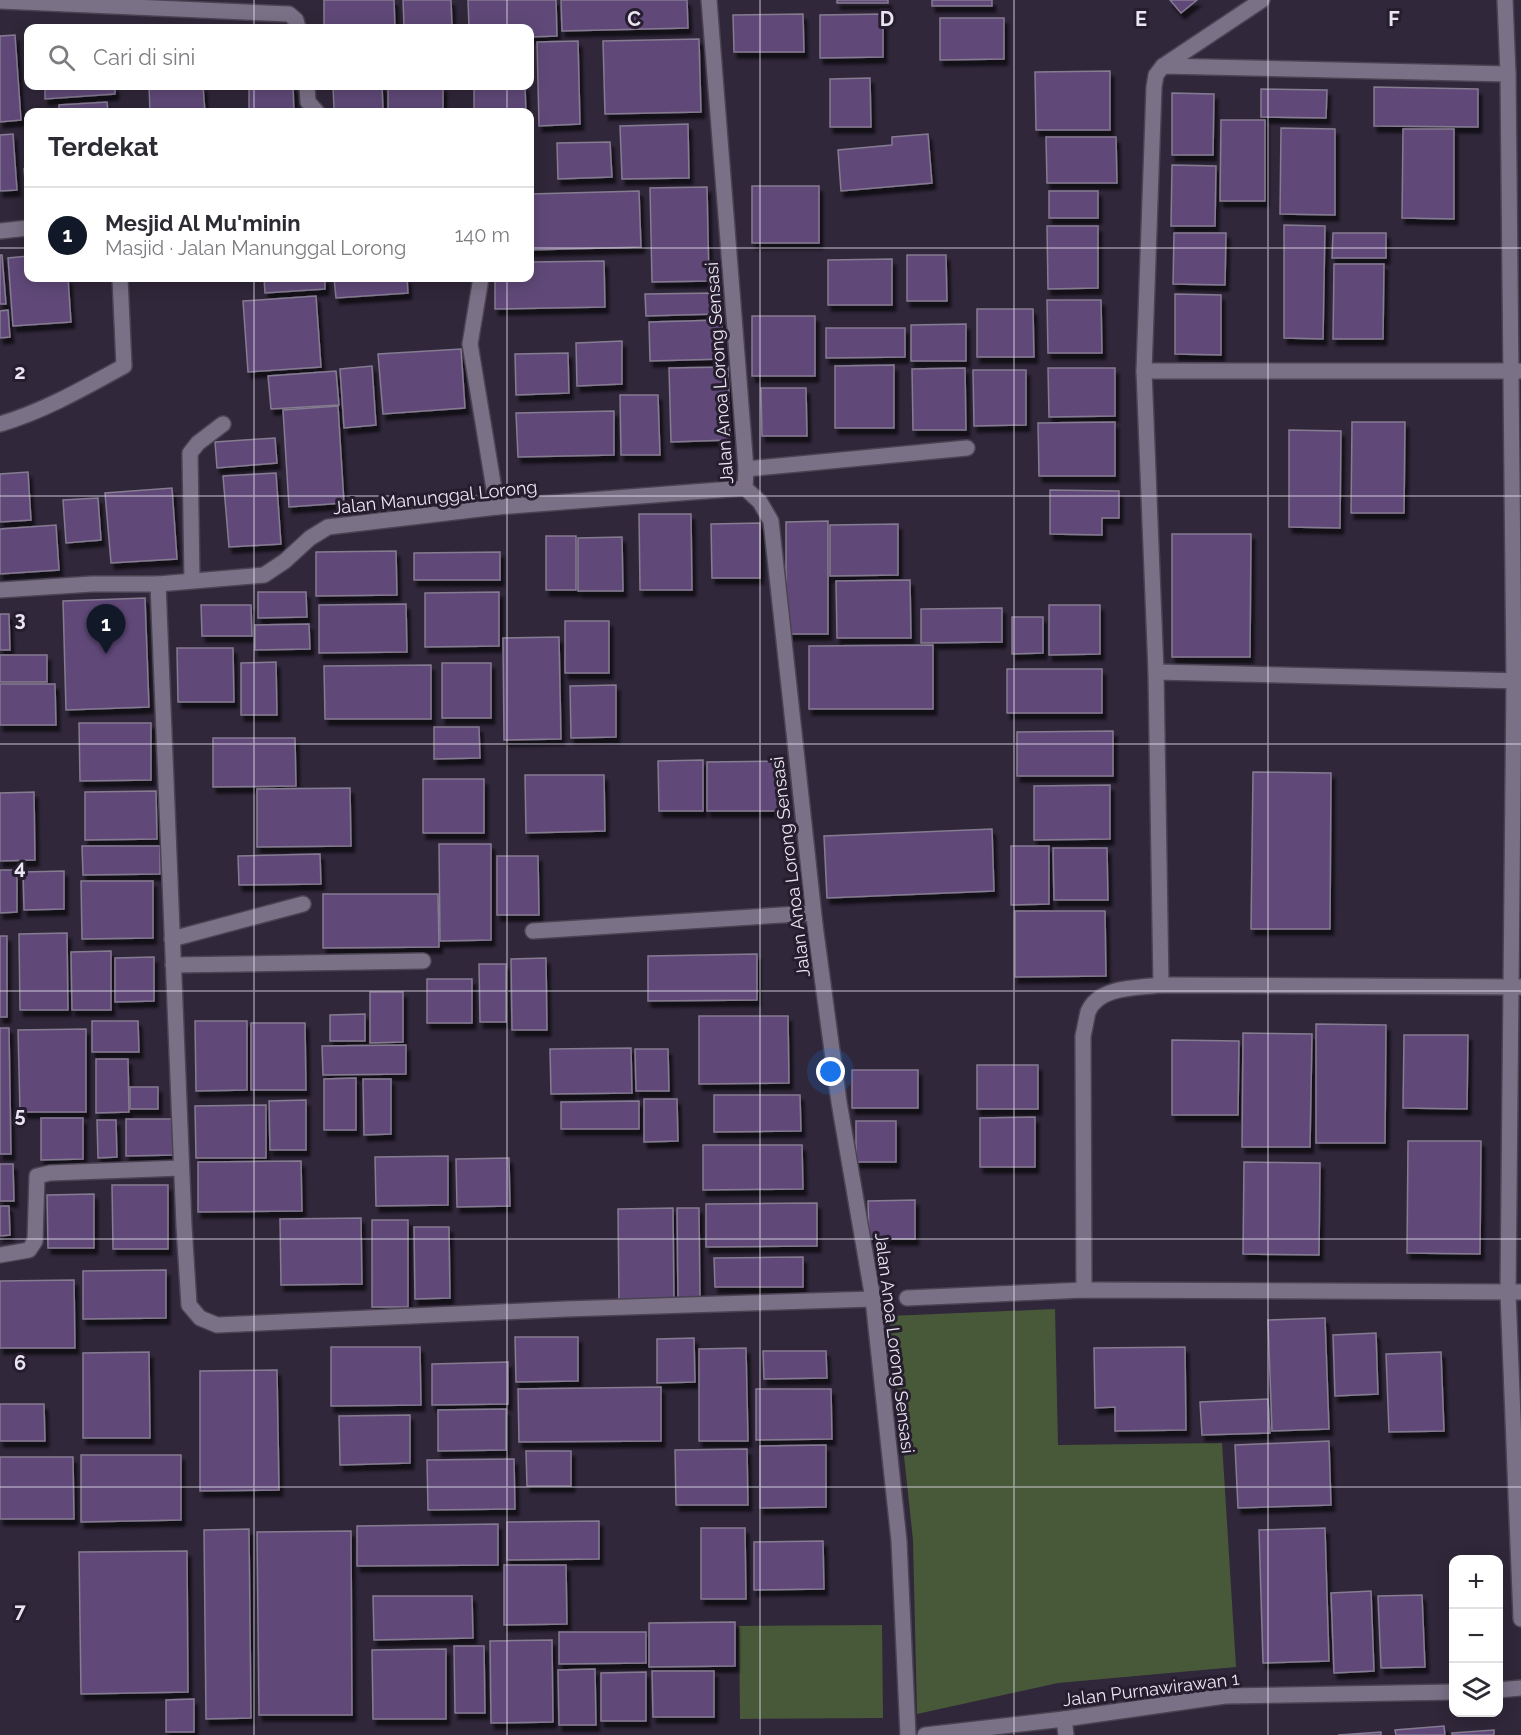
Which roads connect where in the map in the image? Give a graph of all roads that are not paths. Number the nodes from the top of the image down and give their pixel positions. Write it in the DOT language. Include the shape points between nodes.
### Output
graph roads {
  1 [pos="709,0"];
  2 [pos="1262,0"];
  3 [pos="1505,0"];
  4 [pos="0,2"];
  5 [pos="297,24"];
  6 [pos="1163,66"];
  7 [pos="1508,74"];
  8 [pos="307,90"];
  9 [pos="313,108"];
  10 [pos="24,228"];
  11 [pos="0,231"];
  12 [pos="120,282"];
  13 [pos="480,282"];
  14 [pos="1144,371"];
  15 [pos="1516,371"];
  16 [pos="0,424"];
  17 [pos="224,424"];
  18 [pos="967,448"];
  19 [pos="746,469"];
  20 [pos="746,488"];
  21 [pos="497,507"];
  22 [pos="192,580"];
  23 [pos="158,584"];
  24 [pos="0,590"];
  25 [pos="1156,672"];
  26 [pos="1517,681"];
  27 [pos="303,904"];
  28 [pos="813,913"];
  29 [pos="533,931"];
  30 [pos="172,939"];
  31 [pos="423,961"];
  32 [pos="173,965"];
  33 [pos="1161,985"];
  34 [pos="1516,987"];
  35 [pos="181,1168"];
  36 [pos="0,1255"];
  37 [pos="1084,1290"];
  38 [pos="1515,1292"];
  39 [pos="907,1298"];
  40 [pos="873,1299"];
  41 [pos="1521,1619"];
  42 [pos="1521,1688"];
  43 [pos="1503,1690"];
  44 [pos="1449,1692"];
  45 [pos="1065,1727"];
  46 [pos="908,1735"];
  47 [pos="925,1735"];
  1 -- 19 [label="street, Jalan Anoa Lorong Sensasi"];
  2 -- 6 [label="street"];
  3 -- 7 [label="street"];
  4 -- 5 [label="street" via="289,14"];
  6 -- 7 [label="street"];
  6 -- 14 [label="street" via="1154,87"];
  7 -- 15 [label="street"];
  8 -- 9 [label="street"];
  10 -- 11 [label="street"];
  12 -- 16 [label="street" via="124,366 61,400"];
  13 -- 21 [label="street" via="470,344"];
  14 -- 15 [label="street"];
  14 -- 25 [label="street"];
  15 -- 26 [label="street"];
  17 -- 22 [label="street" via="198,442 190,453"];
  18 -- 19 [label="street"];
  19 -- 20 [label="street, Jalan Anoa Lorong Sensasi"];
  20 -- 21 [label="street, Jalan Manunggal Lorong"];
  20 -- 28 [label="street, Jalan Anoa Lorong Sensasi" via="771,521"];
  21 -- 22 [label="street, Jalan Manunggal Lorong" via="328,527 264,575"];
  22 -- 23 [label="street, Jalan Manunggal Lorong"];
  23 -- 24 [label="street, Jalan Manunggal Lorong"];
  23 -- 30 [label="street"];
  25 -- 26 [label="street"];
  25 -- 33 [label="street"];
  26 -- 34 [label="street"];
  27 -- 30 [label="street"];
  28 -- 29 [label="street"];
  28 -- 40 [label="street, Jalan Anoa Lorong Sensasi" via="839,1102"];
  30 -- 32 [label="street"];
  31 -- 32 [label="street"];
  32 -- 35 [label="street"];
  33 -- 34 [label="street"];
  33 -- 37 [label="street" via="1111,992 1089,1010 1082,1068"];
  34 -- 38 [label="street"];
  35 -- 36 [label="street" via="37,1176 33,1246"];
  35 -- 40 [label="street" via="189,1305 200,1318 217,1325"];
  37 -- 38 [label="street"];
  37 -- 39 [label="street"];
  38 -- 41 [label="street"];
  40 -- 46 [label="street, Jalan Anoa Lorong Sensasi" via="899,1541"];
  42 -- 43 [label="street"];
  44 -- 45 [label="street, Jalan Purnawirawan 1" via="1225,1696"];
  45 -- 47 [label="street, Jalan Purnawirawan 1"];
}
